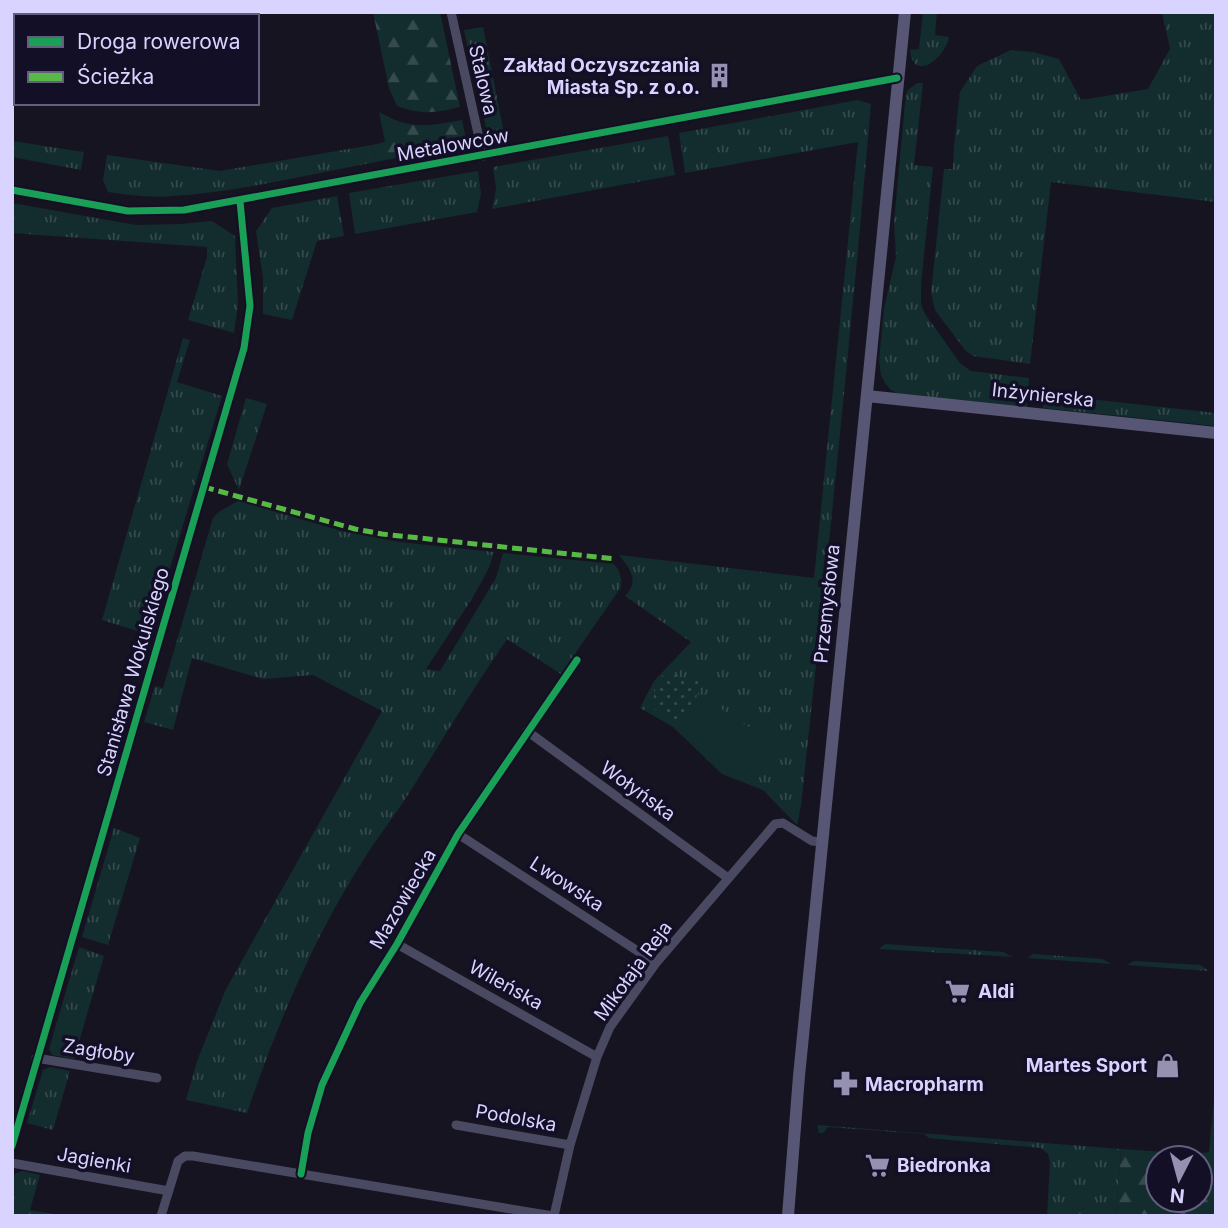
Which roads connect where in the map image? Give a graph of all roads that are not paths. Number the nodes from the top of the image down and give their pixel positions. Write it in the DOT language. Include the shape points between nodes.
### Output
graph roads {
  1 [pos="451,12"];
  2 [pos="905,12"];
  3 [pos="897,78"];
  4 [pos="482,156"];
  5 [pos="12,190"];
  6 [pos="240,201"];
  7 [pos="867,396"];
  8 [pos="1216,433"];
  9 [pos="577,660"];
  10 [pos="527,731"];
  11 [pos="458,834"];
  12 [pos="823,842"];
  13 [pos="727,878"];
  14 [pos="397,944"];
  15 [pos="656,963"];
  16 [pos="597,1057"];
  17 [pos="36,1058"];
  18 [pos="157,1078"];
  19 [pos="456,1125"];
  20 [pos="570,1145"];
  21 [pos="12,1146"];
  22 [pos="12,1163"];
  23 [pos="301,1174"];
  24 [pos="169,1191"];
  25 [pos="787,1200"];
  26 [pos="161,1216"];
  27 [pos="553,1216"];
  28 [pos="782,1216"];
  29 [pos="788,1216"];
  1 -- 4 [label="street, Stalowa"];
  2 -- 3 [label="main road, Przemysłowa"];
  3 -- 4 [label="street, Metalowców"];
  3 -- 7 [label="main road, Przemysłowa"];
  4 -- 6 [label="street, Metalowców"];
  5 -- 6 [label="street, Metalowców" via="128,211 184,210"];
  6 -- 17 [label="street, Stanisława Wokulskiego" via="250,306 246,342"];
  7 -- 8 [label="main road, Inżynierska"];
  7 -- 12 [label="main road, Przemysłowa"];
  9 -- 10 [label="street, Mazowiecka"];
  10 -- 11 [label="street, Mazowiecka"];
  10 -- 13 [label="street, Wołyńska"];
  11 -- 14 [label="street, Mazowiecka"];
  11 -- 15 [label="street, Lwowska"];
  12 -- 13 [label="street, Mikołaja Reja" via="812,841 783,823 775,824"];
  12 -- 25 [label="main road, Przemysłowa"];
  13 -- 15 [label="street, Mikołaja Reja"];
  14 -- 16 [label="street, Wileńska"];
  14 -- 23 [label="street, Mazowiecka" via="360,1003 322,1085"];
  15 -- 16 [label="street, Mikołaja Reja" via="610,1027"];
  16 -- 20 [label="street, Mikołaja Reja"];
  17 -- 18 [label="street, Zagłoby"];
  17 -- 21 [label="street, Stanisława Wokulskiego"];
  19 -- 20 [label="street, Podolska"];
  20 -- 27 [label="street, Mikołaja Reja"];
  22 -- 24 [label="street, Jagienki"];
  23 -- 24 [label="street" via="184,1156 178,1161"];
  23 -- 27 [label="street"];
  24 -- 26 [label="street"];
  25 -- 28 [label="main road, Przemysłowa"];
  25 -- 29 [label="main road, Przemysłowa"];
}
